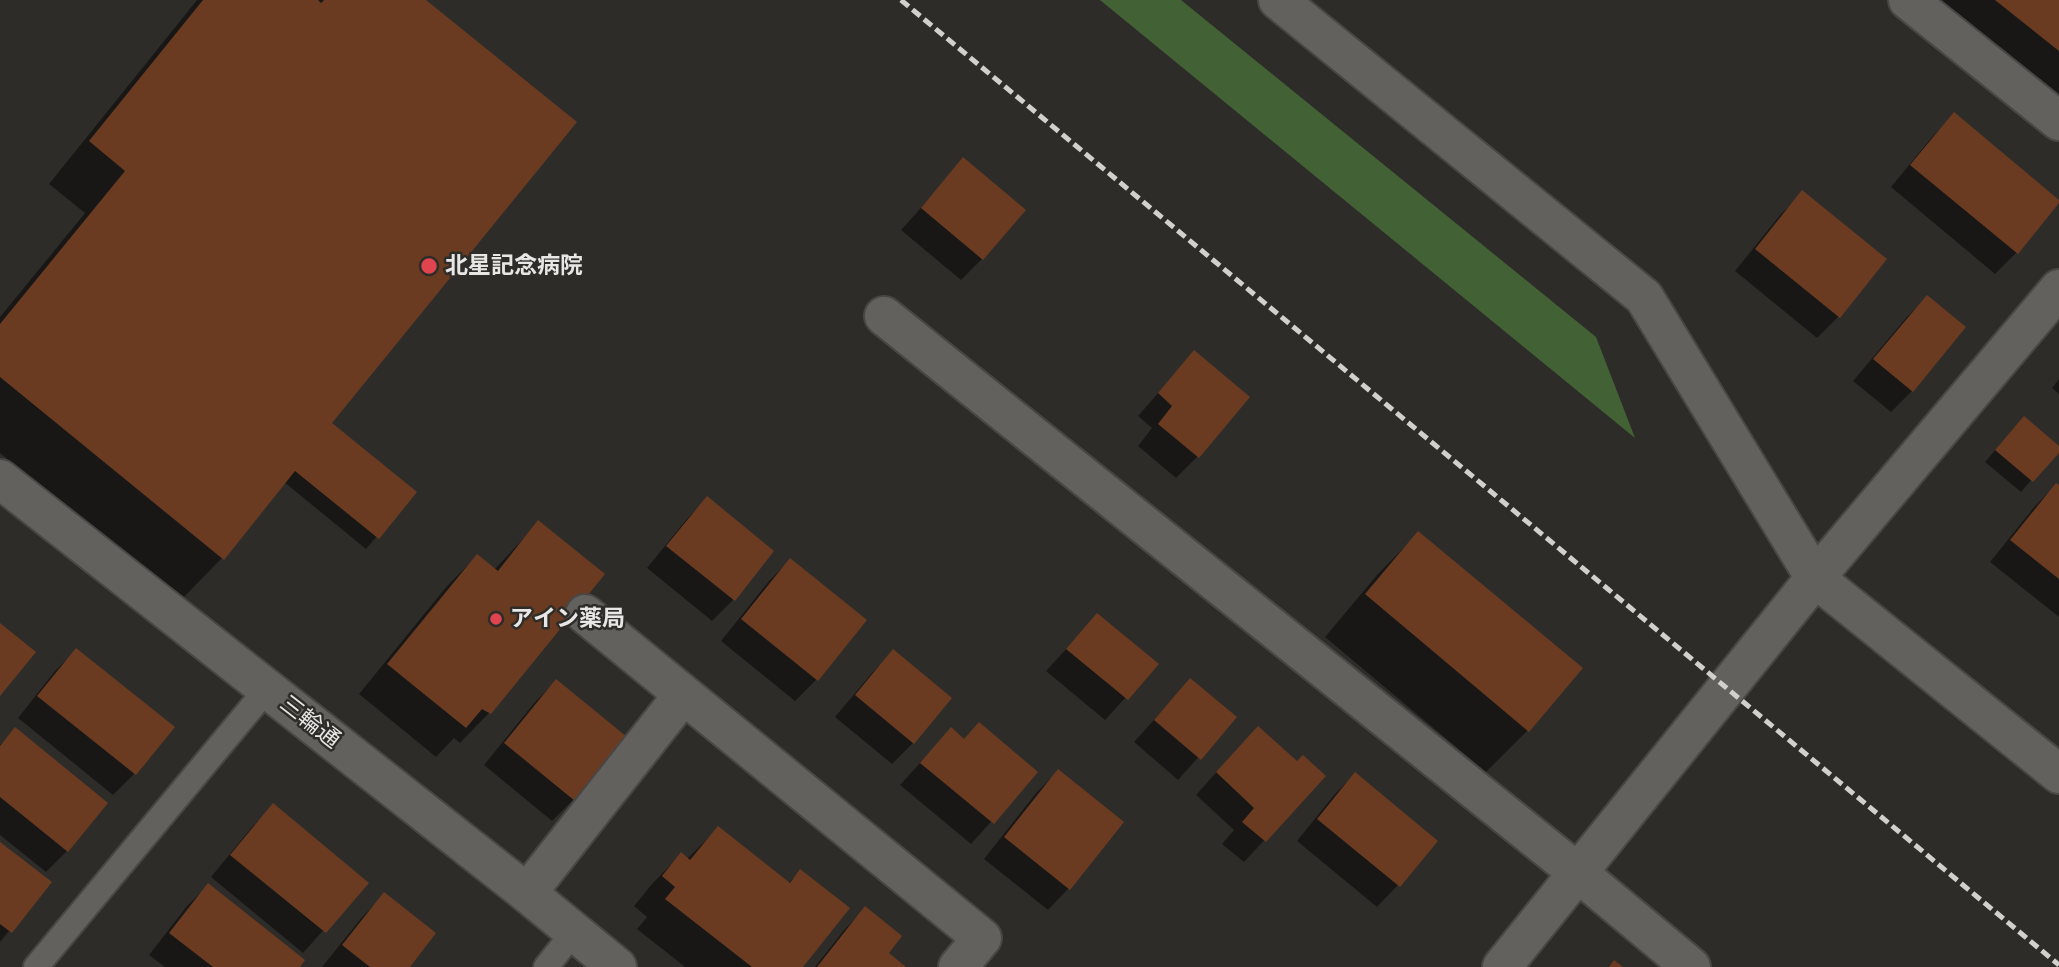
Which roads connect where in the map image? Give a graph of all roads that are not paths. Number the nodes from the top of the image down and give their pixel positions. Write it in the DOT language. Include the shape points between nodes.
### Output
graph roads {
  1 [pos="1278,0"];
  2 [pos="1908,0"];
  3 [pos="2059,121"];
  4 [pos="2059,289"];
  5 [pos="884,316"];
  6 [pos="1,482"];
  7 [pos="1815,578"];
  8 [pos="585,614"];
  9 [pos="267,689"];
  10 [pos="683,695"];
  11 [pos="2059,774"];
  12 [pos="1577,872"];
  13 [pos="527,893"];
  14 [pos="574,932"];
  15 [pos="36,967"];
  16 [pos="546,967"];
  17 [pos="617,967"];
  18 [pos="958,967"];
  19 [pos="1502,967"];
  20 [pos="1691,967"];
  1 -- 7 [label="street" via="1644,297"];
  2 -- 3 [label="street"];
  4 -- 7 [label="street"];
  5 -- 12 [label="street"];
  6 -- 9 [label="street, 三輪通"];
  7 -- 11 [label="street"];
  7 -- 12 [label="street"];
  8 -- 10 [label="street"];
  9 -- 13 [label="street, 三輪通"];
  9 -- 15 [label="lane"];
  10 -- 13 [label="street"];
  10 -- 18 [label="street" via="982,938"];
  12 -- 19 [label="street"];
  12 -- 20 [label="street"];
  13 -- 14 [label="street, 三輪通"];
  14 -- 16 [label="lane"];
  14 -- 17 [label="street, 三輪通"];
}
